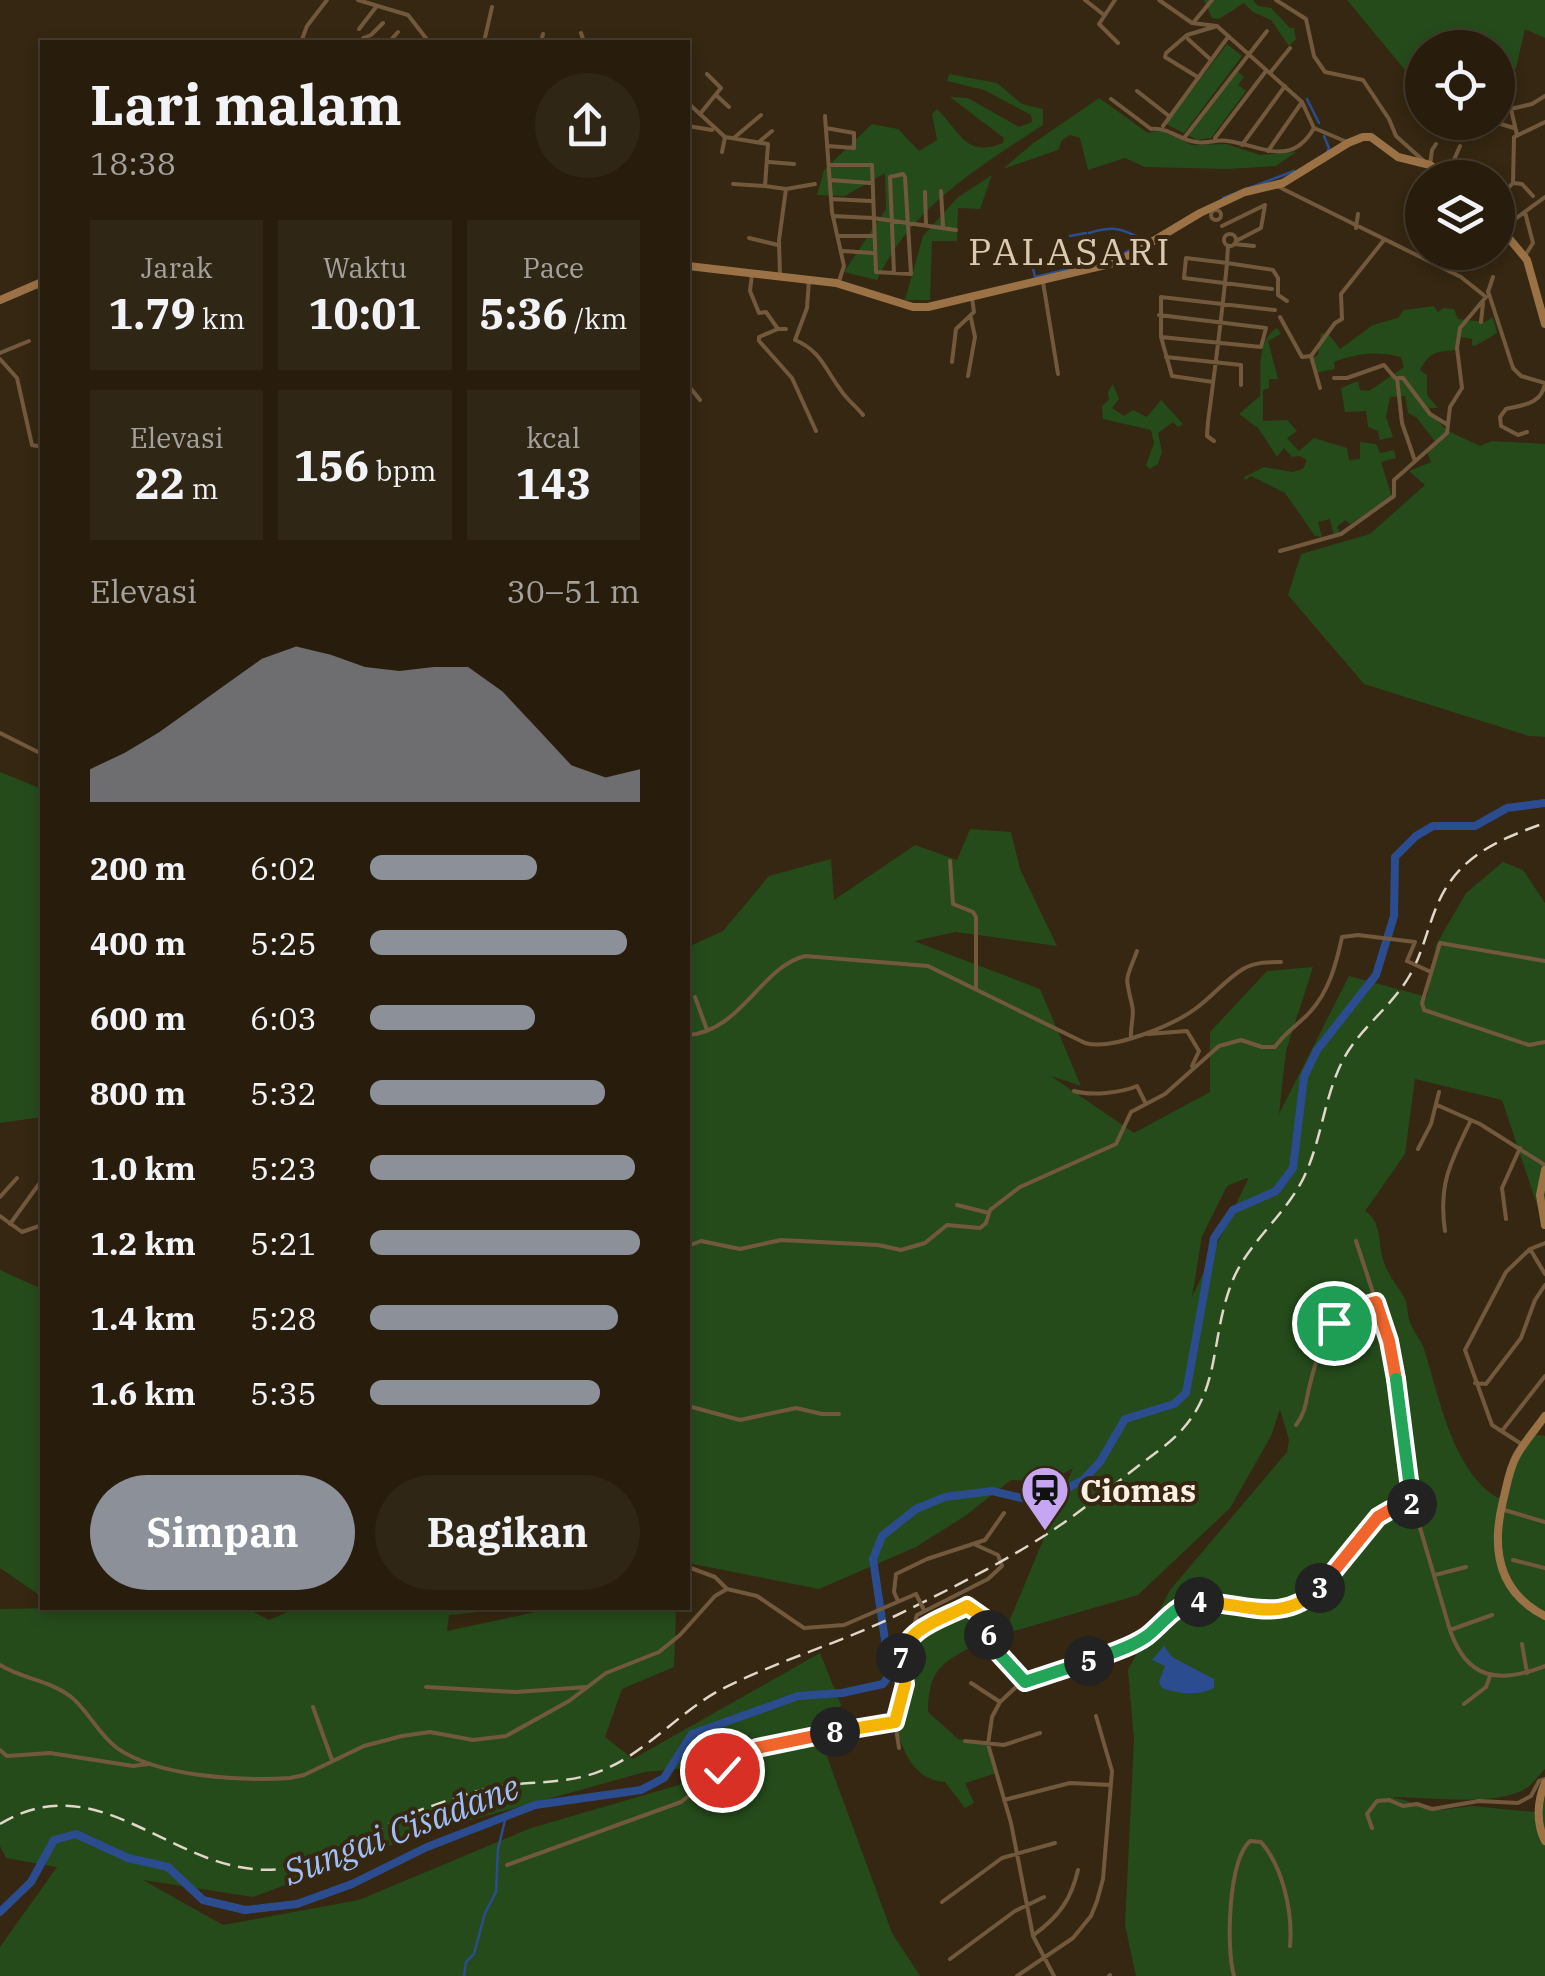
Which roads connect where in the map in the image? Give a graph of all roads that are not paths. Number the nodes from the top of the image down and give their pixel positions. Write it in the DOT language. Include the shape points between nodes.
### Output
graph roads {
  1 [pos="327,0"];
  2 [pos="358,0"];
  3 [pos="1085,0"];
  4 [pos="1115,0"];
  5 [pos="1159,0"];
  6 [pos="1276,0"];
  7 [pos="1209,1"];
  8 [pos="376,7"];
  9 [pos="492,7"];
  10 [pos="1104,15"];
  11 [pos="382,22"];
  12 [pos="1194,23"];
  13 [pos="1217,26"];
  14 [pos="360,29"];
  15 [pos="1267,31"];
  16 [pos="398,32"];
  17 [pos="581,33"];
  18 [pos="544,34"];
  19 [pos="1228,37"];
  20 [pos="1188,39"];
  21 [pos="302,40"];
  22 [pos="364,40"];
  23 [pos="392,40"];
  24 [pos="427,40"];
  25 [pos="484,40"];
  26 [pos="542,40"];
  27 [pos="583,40"];
  28 [pos="1118,43"];
  29 [pos="1290,48"];
  30 [pos="1247,54"];
  31 [pos="1210,60"];
  32 [pos="1268,72"];
  33 [pos="706,74"];
  34 [pos="1197,76"];
  35 [pos="1285,86"];
  36 [pos="1137,90"];
  37 [pos="716,94"];
  38 [pos="1545,96"];
  39 [pos="1111,99"];
  40 [pos="1302,102"];
  41 [pos="690,106"];
  42 [pos="729,106"];
  43 [pos="1515,108"];
  44 [pos="700,114"];
  45 [pos="761,115"];
  46 [pos="825,116"];
  47 [pos="1170,117"];
  48 [pos="1545,122"];
  49 [pos="690,126"];
  50 [pos="826,128"];
  51 [pos="1162,128"];
  52 [pos="1314,128"];
  53 [pos="717,130"];
  54 [pos="772,131"];
  55 [pos="1515,131"];
  56 [pos="1517,136"];
  57 [pos="725,137"];
  58 [pos="735,137"];
  59 [pos="1184,138"];
  60 [pos="760,141"];
  61 [pos="1213,141"];
  62 [pos="1348,142"];
  63 [pos="1436,144"];
  64 [pos="1242,145"];
  65 [pos="827,146"];
  66 [pos="1460,146"];
  67 [pos="722,152"];
  68 [pos="1268,152"];
  69 [pos="1409,160"];
  70 [pos="1425,160"];
  71 [pos="1429,160"];
  72 [pos="1454,160"];
  73 [pos="1513,160"];
  74 [pos="767,162"];
  75 [pos="794,164"];
  76 [pos="829,164"];
  77 [pos="776,178"];
  78 [pos="830,180"];
  79 [pos="1515,183"];
  80 [pos="734,184"];
  81 [pos="816,184"];
  82 [pos="872,184"];
  83 [pos="1275,185"];
  84 [pos="765,186"];
  85 [pos="776,188"];
  86 [pos="786,189"];
  87 [pos="941,191"];
  88 [pos="925,192"];
  89 [pos="1533,196"];
  90 [pos="1544,198"];
  91 [pos="831,199"];
  92 [pos="872,201"];
  93 [pos="1213,209"];
  94 [pos="1524,212"];
  95 [pos="1358,214"];
  96 [pos="833,216"];
  97 [pos="873,218"];
  98 [pos="1515,218"];
  99 [pos="892,220"];
  100 [pos="909,222"];
  101 [pos="926,225"];
  102 [pos="1222,226"];
  103 [pos="1374,226"];
  104 [pos="943,228"];
  105 [pos="1356,228"];
  106 [pos="956,230"];
  107 [pos="1226,234"];
  108 [pos="1369,234"];
  109 [pos="838,236"];
  110 [pos="873,236"];
  111 [pos="749,238"];
  112 [pos="1384,240"];
  113 [pos="1233,243"];
  114 [pos="779,245"];
  115 [pos="1254,246"];
  116 [pos="1515,246"];
  117 [pos="1405,250"];
  118 [pos="843,252"];
  119 [pos="874,253"];
  120 [pos="1524,256"];
  121 [pos="1227,263"];
  122 [pos="690,266"];
  123 [pos="1444,270"];
  124 [pos="894,273"];
  125 [pos="752,274"];
  126 [pos="780,277"];
  127 [pos="1493,278"];
  128 [pos="809,280"];
  129 [pos="1043,282"];
  130 [pos="1225,282"];
  131 [pos="40,283"];
  132 [pos="838,284"];
  133 [pos="1272,289"];
  134 [pos="1487,293"];
  135 [pos="972,298"];
  136 [pos="0,300"];
  137 [pos="1287,300"];
  138 [pos="1223,303"];
  139 [pos="1483,303"];
  140 [pos="1275,310"];
  141 [pos="1159,315"];
  142 [pos="1280,317"];
  143 [pos="971,318"];
  144 [pos="1481,322"];
  145 [pos="1220,323"];
  146 [pos="1545,324"];
  147 [pos="778,329"];
  148 [pos="786,329"];
  149 [pos="1161,337"];
  150 [pos="29,341"];
  151 [pos="1218,342"];
  152 [pos="0,356"];
  153 [pos="1311,356"];
  154 [pos="1166,357"];
  155 [pos="952,362"];
  156 [pos="1216,362"];
  157 [pos="1058,374"];
  158 [pos="968,376"];
  159 [pos="1334,378"];
  160 [pos="1396,379"];
  161 [pos="1213,382"];
  162 [pos="1545,383"];
  163 [pos="1241,385"];
  164 [pos="690,388"];
  165 [pos="1320,388"];
  166 [pos="700,400"];
  167 [pos="863,415"];
  168 [pos="1448,425"];
  169 [pos="816,432"];
  170 [pos="1527,432"];
  171 [pos="1214,441"];
  172 [pos="40,447"];
  173 [pos="1414,460"];
  174 [pos="1280,551"];
  175 [pos="0,733"];
  176 [pos="40,753"];
  177 [pos="950,861"];
  178 [pos="1137,952"];
  179 [pos="1545,961"];
  180 [pos="1281,962"];
  181 [pos="1431,972"];
  182 [pos="976,988"];
  183 [pos="695,998"];
  184 [pos="707,1030"];
  185 [pos="690,1034"];
  186 [pos="1143,1034"];
  187 [pos="1131,1039"];
  188 [pos="1545,1042"];
  189 [pos="1189,1072"];
  190 [pos="1074,1090"];
  191 [pos="1440,1092"];
  192 [pos="1146,1102"];
  193 [pos="1437,1105"];
  194 [pos="1471,1120"];
  195 [pos="1520,1148"];
  196 [pos="1418,1150"];
  197 [pos="1545,1167"];
  198 [pos="17,1178"];
  199 [pos="39,1184"];
  200 [pos="0,1197"];
  201 [pos="957,1206"];
  202 [pos="989,1213"];
  203 [pos="0,1216"];
  204 [pos="1506,1218"];
  205 [pos="10,1224"];
  206 [pos="1545,1225"];
  207 [pos="40,1226"];
  208 [pos="1445,1231"];
  209 [pos="1356,1241"];
  210 [pos="1545,1243"];
  211 [pos="690,1245"];
  212 [pos="1530,1249"];
  213 [pos="1545,1274"];
  214 [pos="1545,1285"];
  215 [pos="1376,1302"];
  216 [pos="1545,1376"];
  217 [pos="1475,1383"];
  218 [pos="690,1407"];
  219 [pos="840,1414"];
  220 [pos="1545,1416"];
  221 [pos="1296,1425"];
  222 [pos="1501,1432"];
  223 [pos="1523,1445"];
  224 [pos="1413,1504"];
  225 [pos="1501,1509"];
  226 [pos="1004,1513"];
  227 [pos="1545,1522"];
  228 [pos="971,1544"];
  229 [pos="1514,1560"];
  230 [pos="1466,1567"];
  231 [pos="690,1568"];
  232 [pos="1545,1568"];
  233 [pos="1435,1575"];
  234 [pos="727,1589"];
  235 [pos="897,1602"];
  236 [pos="917,1615"];
  237 [pos="1492,1616"];
  238 [pos="1545,1616"];
  239 [pos="921,1628"];
  240 [pos="1450,1630"];
  241 [pos="1522,1644"];
  242 [pos="0,1664"];
  243 [pos="1545,1666"];
  244 [pos="1528,1673"];
  245 [pos="1490,1676"];
  246 [pos="1025,1682"];
  247 [pos="971,1683"];
  248 [pos="426,1687"];
  249 [pos="586,1687"];
  250 [pos="1000,1702"];
  251 [pos="1464,1704"];
  252 [pos="313,1707"];
  253 [pos="1096,1716"];
  254 [pos="895,1722"];
  255 [pos="1040,1732"];
  256 [pos="965,1741"];
  257 [pos="988,1744"];
  258 [pos="900,1748"];
  259 [pos="0,1750"];
  260 [pos="332,1760"];
  261 [pos="148,1764"];
  262 [pos="1545,1781"];
  263 [pos="1110,1785"];
  264 [pos="1004,1800"];
  265 [pos="1372,1828"];
  266 [pos="1545,1842"];
  267 [pos="1056,1844"];
  268 [pos="1017,1852"];
  269 [pos="507,1865"];
  270 [pos="1078,1870"];
  271 [pos="1044,1897"];
  272 [pos="942,1902"];
  273 [pos="1026,1904"];
  274 [pos="1033,1936"];
  275 [pos="1290,1946"];
  276 [pos="1044,1958"];
  277 [pos="950,1959"];
  278 [pos="1017,1976"];
  279 [pos="1054,1976"];
  280 [pos="1234,1976"];
  1 -- 21 [label="street"];
  2 -- 8 [label="street"];
  3 -- 10 [label="street"];
  4 -- 10 [label="street"];
  5 -- 12 [label="street"];
  6 -- 70 [label="street" via="1306,19 1325,72 1363,80 1396,136"];
  7 -- 12 [label="street"];
  8 -- 14 [label="street"];
  8 -- 24 [label="street" via="408,14"];
  9 -- 25 [label="street"];
  10 -- 28 [label="street" via="1099,24"];
  11 -- 22 [label="street"];
  12 -- 13 [label="street"];
  13 -- 19 [label="street"];
  13 -- 34 [label="street" via="1187,35 1166,52"];
  15 -- 30 [label="street"];
  16 -- 23 [label="street"];
  17 -- 27 [label="street"];
  18 -- 26 [label="street"];
  19 -- 30 [label="street"];
  19 -- 31 [label="street"];
  20 -- 31 [label="street"];
  29 -- 32 [label="street"];
  30 -- 32 [label="street"];
  30 -- 59 [label="street"];
  31 -- 34 [label="street"];
  32 -- 35 [label="street"];
  32 -- 61 [label="street"];
  33 -- 37 [label="street" via="721,88"];
  34 -- 47 [label="street"];
  35 -- 40 [label="street"];
  35 -- 64 [label="street"];
  36 -- 47 [label="street"];
  37 -- 42 [label="street"];
  37 -- 44 [label="street"];
  38 -- 43 [label="street"];
  39 -- 51 [label="street" via="1148,127"];
  40 -- 52 [label="street"];
  40 -- 68 [label="street"];
  41 -- 44 [label="street"];
  44 -- 53 [label="street"];
  45 -- 58 [label="street"];
  46 -- 50 [label="street"];
  47 -- 51 [label="street"];
  48 -- 56 [label="street"];
  49 -- 53 [label="street"];
  50 -- 65 [label="street"];
  50 -- 65 [label="street" via="854,132 857,148"];
  51 -- 59 [label="street"];
  52 -- 62 [label="street"];
  52 -- 68 [label="street" via="1298,147"];
  53 -- 57 [label="street"];
  54 -- 60 [label="street"];
  55 -- 56 [label="street"];
  56 -- 73 [label="street"];
  57 -- 58 [label="street"];
  57 -- 67 [label="street"];
  58 -- 60 [label="street"];
  59 -- 61 [label="street"];
  60 -- 74 [label="street" via="768,144"];
  61 -- 64 [label="street"];
  62 -- 69 [label="main road" via="1371,137"];
  62 -- 83 [label="main road"];
  63 -- 71 [label="street"];
  64 -- 68 [label="street"];
  65 -- 76 [label="street"];
  66 -- 72 [label="street"];
  74 -- 75 [label="street"];
  74 -- 84 [label="street"];
  76 -- 78 [label="street"];
  76 -- 82 [label="street" via="872,166"];
  77 -- 85 [label="street"];
  78 -- 82 [label="street"];
  78 -- 91 [label="street"];
  79 -- 89 [label="street"];
  80 -- 84 [label="street"];
  81 -- 86 [label="street"];
  82 -- 92 [label="street"];
  83 -- 93 [label="main road"];
  83 -- 105 [label="street"];
  84 -- 85 [label="street"];
  85 -- 86 [label="street"];
  86 -- 114 [label="street"];
  87 -- 104 [label="street"];
  88 -- 101 [label="street"];
  90 -- 94 [label="street"];
  91 -- 92 [label="street"];
  91 -- 96 [label="street"];
  92 -- 97 [label="street"];
  93 -- 102 [label="street" via="1211,217"];
  93 -- 129 [label="main road" via="1118,262"];
  94 -- 98 [label="street"];
  94 -- 120 [label="street" via="1533,243"];
  95 -- 105 [label="street"];
  96 -- 97 [label="street"];
  96 -- 109 [label="street"];
  97 -- 99 [label="street"];
  97 -- 110 [label="street"];
  99 -- 100 [label="street"];
  99 -- 100 [label="street" via="890,177 902,174"];
  99 -- 124 [label="street"];
  100 -- 101 [label="street"];
  100 -- 124 [label="street" via="911,274"];
  101 -- 104 [label="street"];
  102 -- 107 [label="street"];
  102 -- 113 [label="street" via="1266,205 1261,228"];
  103 -- 108 [label="street"];
  104 -- 106 [label="street"];
  105 -- 108 [label="street"];
  107 -- 113 [label="street" via="1234,235"];
  107 -- 113 [label="street" via="1224,242"];
  108 -- 112 [label="street"];
  109 -- 110 [label="street"];
  109 -- 118 [label="street"];
  110 -- 119 [label="street"];
  111 -- 114 [label="street"];
  112 -- 117 [label="street"];
  112 -- 153 [label="street" via="1341,294 1342,319"];
  113 -- 115 [label="street"];
  113 -- 121 [label="street"];
  114 -- 126 [label="street"];
  116 -- 120 [label="main road"];
  118 -- 119 [label="street"];
  118 -- 132 [label="street"];
  119 -- 124 [label="street" via="876,272"];
  120 -- 146 [label="main road"];
  121 -- 130 [label="street"];
  121 -- 130 [label="street" via="1186,258 1184,278"];
  121 -- 137 [label="street" via="1273,270 1278,295"];
  122 -- 125 [label="main road"];
  123 -- 134 [label="street"];
  125 -- 126 [label="main road"];
  125 -- 147 [label="street" via="759,313 766,312"];
  126 -- 128 [label="main road"];
  127 -- 134 [label="street"];
  128 -- 132 [label="main road"];
  128 -- 167 [label="street" via="795,340 813,349"];
  129 -- 135 [label="main road"];
  129 -- 157 [label="street"];
  130 -- 133 [label="street"];
  130 -- 138 [label="street"];
  131 -- 136 [label="main road"];
  132 -- 135 [label="main road" via="913,307"];
  134 -- 139 [label="street"];
  134 -- 162 [label="street" via="1513,368"];
  135 -- 143 [label="street"];
  138 -- 140 [label="street"];
  138 -- 141 [label="street" via="1162,296"];
  138 -- 145 [label="street"];
  139 -- 144 [label="street"];
  139 -- 168 [label="street" via="1460,328 1462,388"];
  141 -- 145 [label="street"];
  141 -- 149 [label="street"];
  142 -- 153 [label="street" via="1302,357"];
  143 -- 155 [label="street" via="956,329"];
  143 -- 158 [label="street" via="976,336"];
  145 -- 151 [label="street"];
  145 -- 151 [label="street" via="1266,328 1261,347"];
  147 -- 148 [label="street"];
  147 -- 169 [label="street" via="758,342 792,378"];
  149 -- 151 [label="street"];
  149 -- 154 [label="street"];
  150 -- 152 [label="street"];
  151 -- 156 [label="street"];
  152 -- 172 [label="street" via="17,378 32,445"];
  153 -- 165 [label="street"];
  154 -- 156 [label="street"];
  154 -- 161 [label="street" via="1172,376"];
  156 -- 161 [label="street"];
  156 -- 163 [label="street" via="1241,365"];
  159 -- 160 [label="street" via="1384,365"];
  160 -- 168 [label="street" via="1403,378 1430,414"];
  160 -- 173 [label="street"];
  161 -- 171 [label="street" via="1207,436"];
  162 -- 170 [label="street" via="1538,398 1506,408 1500,417 1510,433"];
  164 -- 166 [label="street"];
  168 -- 173 [label="street"];
  173 -- 174 [label="street" via="1394,480 1394,496 1341,534"];
  175 -- 176 [label="street"];
  177 -- 182 [label="street" via="954,904 976,917"];
  178 -- 187 [label="street" via="1125,983 1134,1010"];
  179 -- 181 [label="street" via="1440,943"];
  180 -- 186 [label="street" via="1243,969 1196,1008"];
  181 -- 188 [label="street" via="1424,1010 1529,1044"];
  181 -- 189 [label="street, bridge" via="1407,961 1415,942 1342,937 1321,999 1275,1047 1241,1040 1223,1044"];
  182 -- 184 [label="street" via="928,966 804,956"];
  182 -- 187 [label="street" via="1091,1045"];
  183 -- 184 [label="street"];
  184 -- 185 [label="street"];
  186 -- 187 [label="street"];
  186 -- 189 [label="street" via="1187,1031 1199,1051"];
  189 -- 192 [label="street"];
  190 -- 192 [label="street" via="1090,1095 1136,1086"];
  191 -- 193 [label="street"];
  192 -- 202 [label="street" via="1128,1114 1116,1144 1020,1187"];
  193 -- 194 [label="street"];
  193 -- 196 [label="street"];
  194 -- 195 [label="street"];
  194 -- 208 [label="street" via="1446,1174"];
  195 -- 197 [label="street"];
  195 -- 204 [label="street" via="1502,1188"];
  197 -- 206 [label="main road"];
  198 -- 200 [label="street"];
  199 -- 205 [label="street"];
  201 -- 202 [label="street"];
  202 -- 211 [label="street" via="980,1228 947,1225 925,1244 901,1250 781,1240 744,1249 701,1240"];
  203 -- 205 [label="street"];
  205 -- 207 [label="street" via="22,1232"];
  209 -- 215 [label="street"];
  210 -- 212 [label="street"];
  212 -- 213 [label="street"];
  212 -- 217 [label="street" via="1506,1272 1466,1345"];
  214 -- 217 [label="street" via="1516,1346 1488,1382"];
  215 -- 221 [label="street" via="1346,1313 1330,1329"];
  215 -- 224 [label="street" via="1392,1356"];
  216 -- 222 [label="street"];
  217 -- 222 [label="street" via="1489,1421"];
  218 -- 219 [label="street" via="740,1420 799,1408"];
  220 -- 223 [label="main road"];
  222 -- 223 [label="street"];
  223 -- 225 [label="main road"];
  224 -- 233 [label="street"];
  224 -- 246 [label="street" via="1378,1517 1321,1587 1294,1604 1260,1611 1190,1602 1133,1644"];
  225 -- 227 [label="street"];
  225 -- 238 [label="main road" via="1502,1572 1516,1596"];
  226 -- 228 [label="street" via="986,1540"];
  228 -- 235 [label="street" via="896,1574"];
  228 -- 236 [label="street" via="998,1555 1000,1570"];
  229 -- 232 [label="street"];
  230 -- 233 [label="street"];
  231 -- 234 [label="street"];
  233 -- 240 [label="street"];
  234 -- 235 [label="street" via="757,1596 804,1628 842,1626"];
  234 -- 249 [label="street" via="659,1652"];
  235 -- 236 [label="street, bridge" via="916,1594 922,1608"];
  236 -- 239 [label="street"];
  237 -- 240 [label="street"];
  239 -- 246 [label="street" via="972,1607 987,1623 992,1646"];
  239 -- 254 [label="street" via="902,1651 905,1684"];
  240 -- 245 [label="street" via="1470,1668"];
  241 -- 244 [label="street"];
  242 -- 261 [label="street" via="74,1698 113,1745"];
  243 -- 244 [label="street"];
  244 -- 245 [label="street"];
  245 -- 251 [label="street"];
  246 -- 250 [label="street"];
  247 -- 250 [label="street"];
  248 -- 249 [label="street"];
  249 -- 260 [label="street" via="501,1737 420,1733"];
  250 -- 257 [label="street"];
  252 -- 260 [label="street"];
  253 -- 263 [label="street" via="1110,1758"];
  254 -- 258 [label="street"];
  254 -- 269 [label="street" via="757,1748 681,1802"];
  255 -- 257 [label="street" via="1015,1743"];
  256 -- 257 [label="street"];
  257 -- 264 [label="street"];
  259 -- 261 [label="street" via="7,1756"];
  260 -- 261 [label="street" via="304,1775 270,1779 180,1773"];
  262 -- 265 [label="street" via="1518,1803 1432,1809 1377,1801 1367,1814"];
  262 -- 266 [label="main road" via="1539,1806"];
  263 -- 264 [label="street" via="1070,1783"];
  263 -- 276 [label="street" via="1098,1902 1077,1934"];
  264 -- 268 [label="street"];
  267 -- 268 [label="street"];
  268 -- 272 [label="street"];
  268 -- 273 [label="street"];
  270 -- 274 [label="street" via="1058,1916"];
  271 -- 273 [label="street"];
  273 -- 274 [label="street"];
  273 -- 277 [label="street"];
  274 -- 276 [label="street"];
  275 -- 280 [label="street" via="1276,1866 1261,1842 1250,1841 1240,1856 1230,1916"];
  276 -- 278 [label="street"];
  276 -- 279 [label="street"];
}
